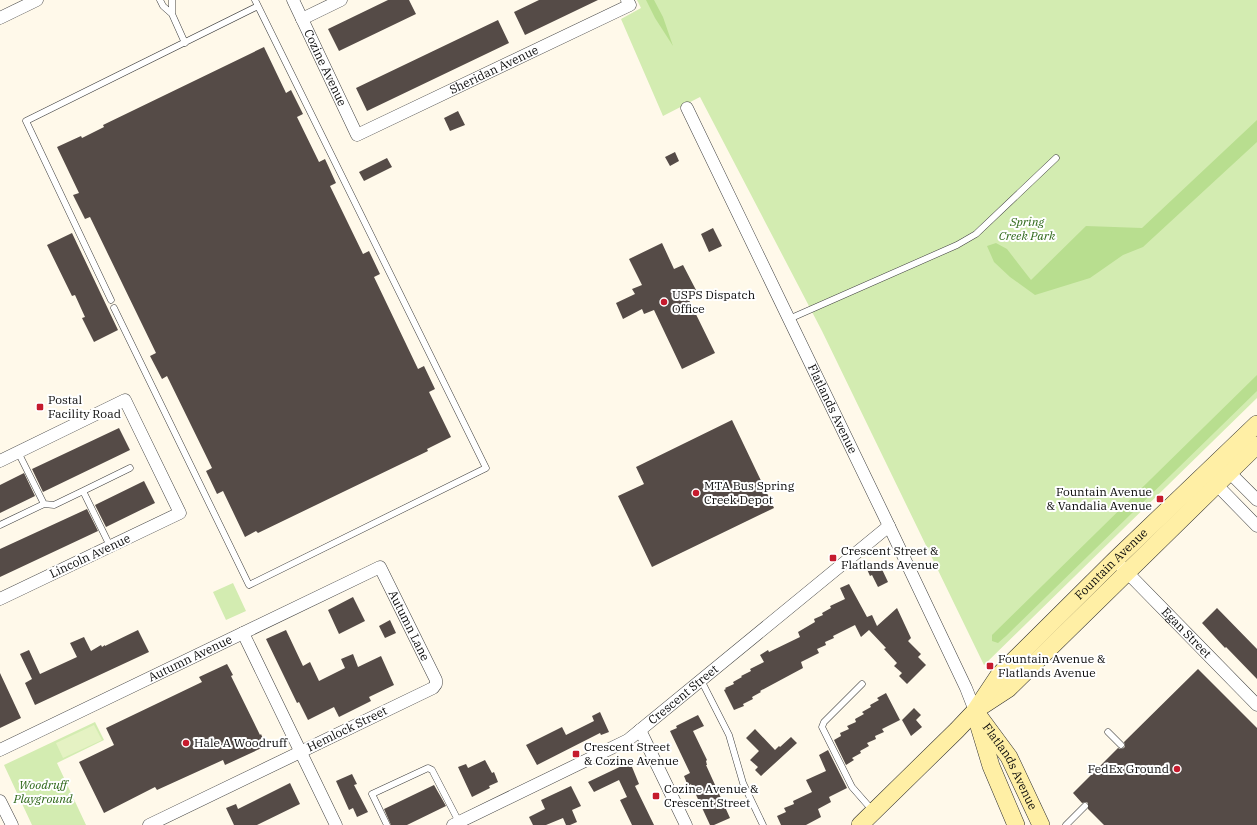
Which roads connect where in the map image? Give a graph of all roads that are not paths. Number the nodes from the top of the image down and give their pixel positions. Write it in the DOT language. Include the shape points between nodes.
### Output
graph roads {
  1 [pos="37,0"];
  2 [pos="160,0"];
  3 [pos="172,0"];
  4 [pos="293,0"];
  5 [pos="341,0"];
  6 [pos="628,2"];
  7 [pos="257,3"];
  8 [pos="172,14"];
  9 [pos="0,18"];
  10 [pos="302,19"];
  11 [pos="185,42"];
  12 [pos="687,108"];
  13 [pos="357,135"];
  14 [pos="1056,158"];
  15 [pos="111,300"];
  16 [pos="114,308"];
  17 [pos="789,319"];
  18 [pos="1257,424"];
  19 [pos="1257,445"];
  20 [pos="18,452"];
  21 [pos="0,461"];
  22 [pos="1224,467"];
  23 [pos="130,468"];
  24 [pos="1211,479"];
  25 [pos="83,490"];
  26 [pos="1257,500"];
  27 [pos="44,504"];
  28 [pos="0,525"];
  29 [pos="889,526"];
  30 [pos="1257,526"];
  31 [pos="110,546"];
  32 [pos="1121,566"];
  33 [pos="380,567"];
  34 [pos="0,599"];
  35 [pos="243,633"];
  36 [pos="701,679"];
  37 [pos="436,684"];
  38 [pos="862,684"];
  39 [pos="1257,705"];
  40 [pos="975,711"];
  41 [pos="640,730"];
  42 [pos="1108,732"];
  43 [pos="1121,745"];
  44 [pos="0,750"];
  45 [pos="301,752"];
  46 [pos="0,801"];
  47 [pos="1085,806"];
  48 [pos="874,812"];
  49 [pos="456,824"];
  50 [pos="12,825"];
  51 [pos="149,825"];
  52 [pos="336,825"];
  53 [pos="387,825"];
  54 [pos="686,825"];
  55 [pos="763,825"];
  56 [pos="860,825"];
  57 [pos="1016,825"];
  58 [pos="1041,825"];
  59 [pos="1066,825"];
  1 -- 9 [label="street"];
  2 -- 8 [label="lane"];
  3 -- 8 [label="lane"];
  4 -- 10 [label="street, Cozine Avenue"];
  5 -- 10 [label="street"];
  6 -- 13 [label="street, Sheridan Avenue"];
  7 -- 11 [label="lane"];
  7 -- 16 [label="lane" via="486,468 248,585"];
  8 -- 11 [label="lane"];
  10 -- 13 [label="street, Cozine Avenue"];
  11 -- 15 [label="lane" via="26,121"];
  12 -- 17 [label="street, Flatlands Avenue"];
  14 -- 17 [label="lane" via="976,234 957,245"];
  17 -- 29 [label="street, Flatlands Avenue"];
  18 -- 22 [label="main road, Fountain Avenue"];
  19 -- 22 [label="main road, Fountain Avenue"];
  20 -- 21 [label="street"];
  20 -- 27 [label="lane"];
  20 -- 31 [label="street, Lincoln Avenue" via="125,400 180,513"];
  22 -- 24 [label="main road, Fountain Avenue"];
  22 -- 26 [label="street"];
  23 -- 25 [label="lane"];
  24 -- 30 [label="street"];
  24 -- 32 [label="main road, Fountain Avenue"];
  25 -- 27 [label="lane" via="54,505"];
  25 -- 31 [label="lane"];
  27 -- 28 [label="lane"];
  29 -- 36 [label="street, Crescent Street"];
  29 -- 40 [label="street, Flatlands Avenue"];
  31 -- 34 [label="street, Lincoln Avenue"];
  32 -- 39 [label="street, Egan Street"];
  32 -- 40 [label="main road, Fountain Avenue" via="1008,689"];
  33 -- 35 [label="street, Autumn Avenue"];
  33 -- 37 [label="street, Autumn Lane"];
  35 -- 44 [label="street, Autumn Avenue"];
  35 -- 45 [label="street"];
  36 -- 41 [label="street, Crescent Street"];
  36 -- 55 [label="lane" via="729,735 743,783"];
  37 -- 45 [label="street, Hemlock Street" via="433,688"];
  38 -- 48 [label="lane" via="822,727 852,787"];
  40 -- 48 [label="main road, Fountain Avenue"];
  40 -- 57 [label="main road, Flatlands Avenue" via="991,766"];
  40 -- 58 [label="main road, Flatlands Avenue" via="1009,757"];
  41 -- 49 [label="street, Crescent Street" via="628,740"];
  41 -- 54 [label="street"];
  42 -- 43 [label="lane"];
  45 -- 51 [label="street, Hemlock Street"];
  45 -- 52 [label="street"];
  46 -- 50 [label="street"];
  47 -- 59 [label="lane"];
  48 -- 56 [label="main road, Fountain Avenue"];
  49 -- 53 [label="lane" via="432,770 428,768 372,794"];
}
